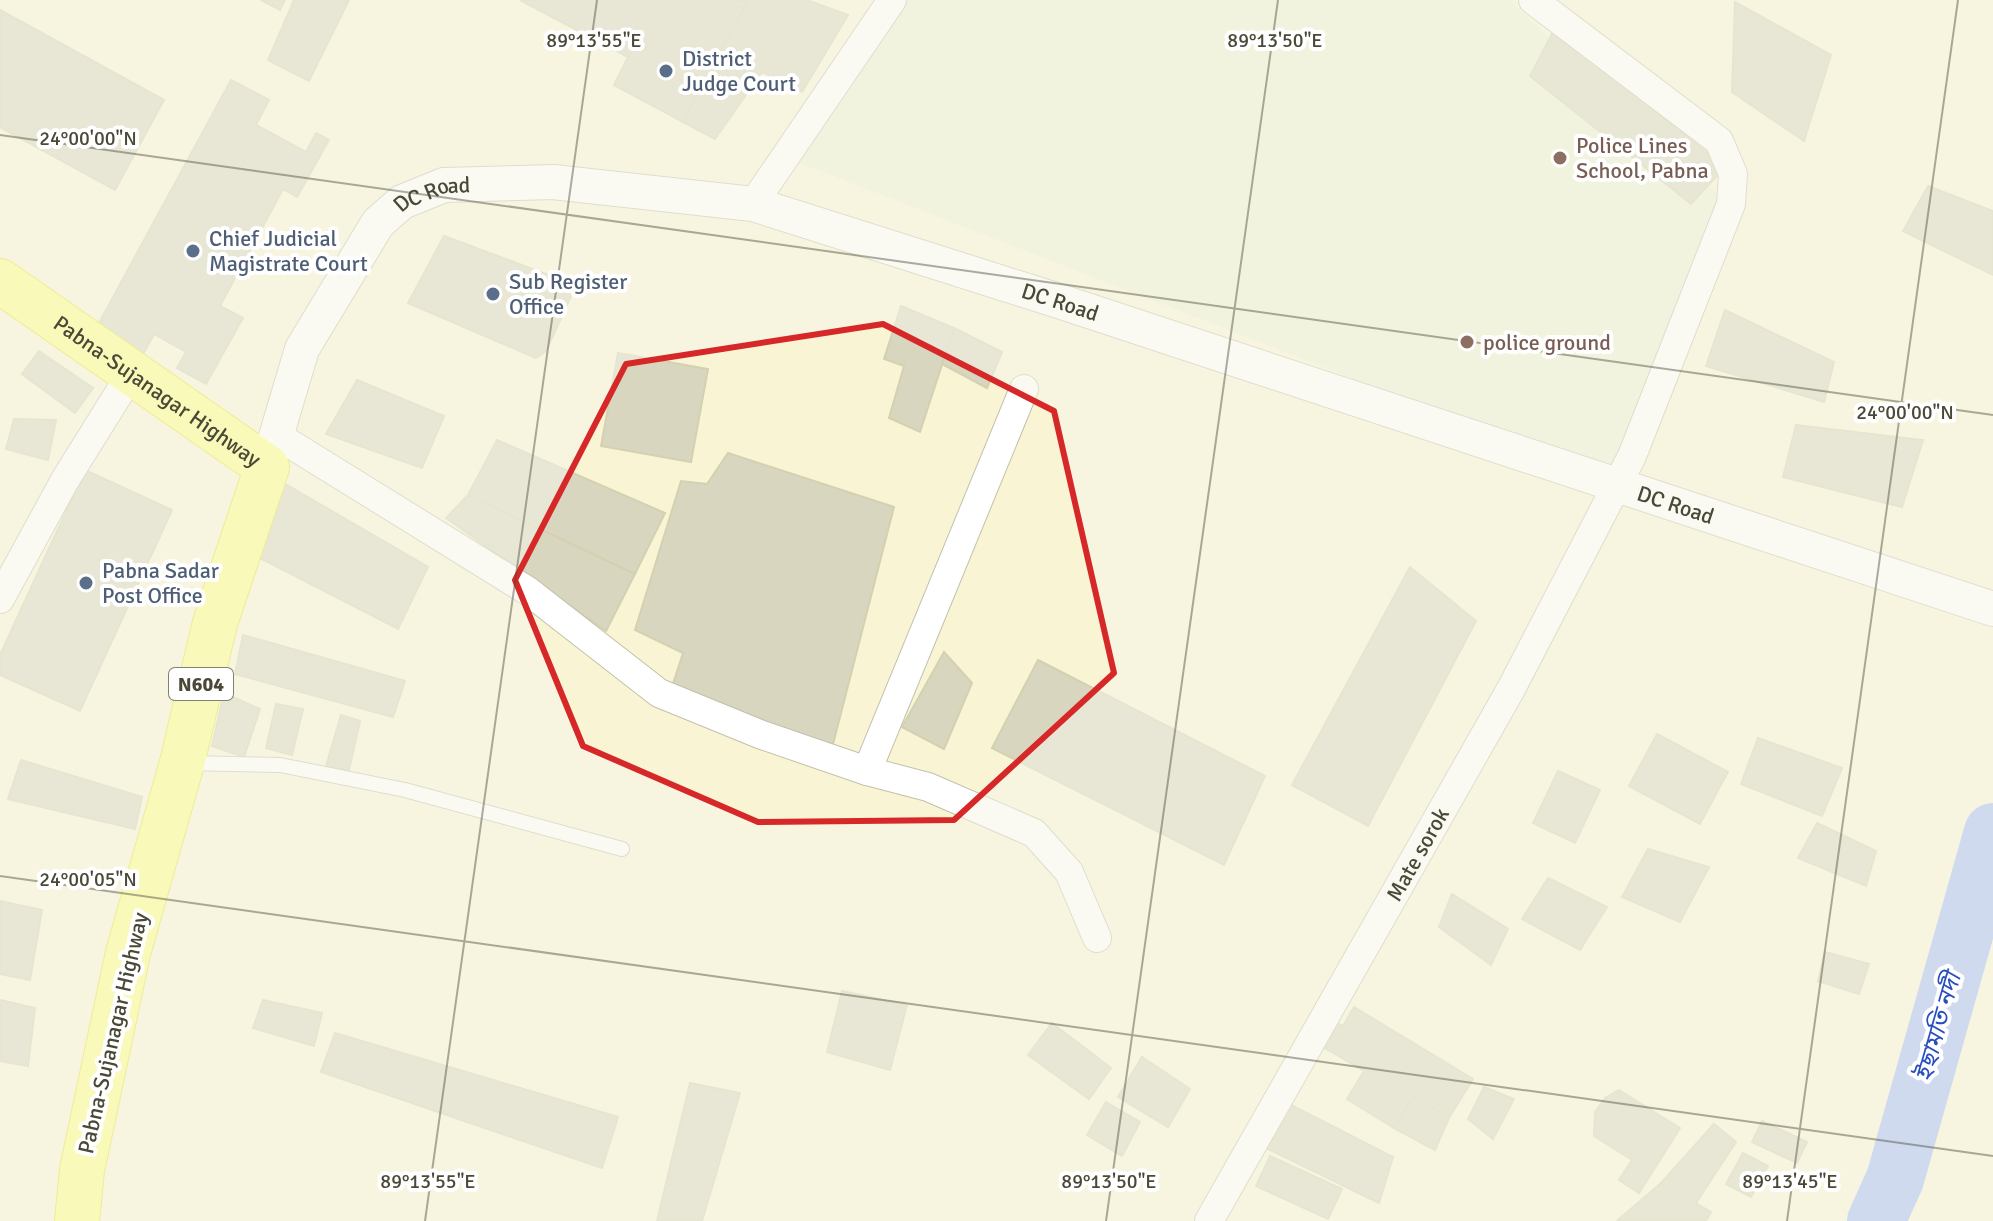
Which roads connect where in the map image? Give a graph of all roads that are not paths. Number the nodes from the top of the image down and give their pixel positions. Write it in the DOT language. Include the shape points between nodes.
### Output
graph roads {
  1 [pos="892,0"];
  2 [pos="1533,0"];
  3 [pos="753,204"];
  4 [pos="0,281"];
  5 [pos="131,374"];
  6 [pos="1024,389"];
  7 [pos="272,451"];
  8 [pos="1622,472"];
  9 [pos="0,599"];
  10 [pos="1990,609"];
  11 [pos="182,763"];
  12 [pos="867,771"];
  13 [pos="622,849"];
  14 [pos="1097,938"];
  15 [pos="77,1221"];
  16 [pos="1209,1221"];
  1 -- 3 [label="street"];
  2 -- 8 [label="street, Mate sorok" via="1719,141 1733,174 1727,218"];
  3 -- 7 [label="street, DC Road" via="553,182 444,185 402,202 378,223 302,349"];
  3 -- 8 [label="street, DC Road" via="1474,440"];
  4 -- 5 [label="highway, Pabna-Sujanagar Highway"];
  5 -- 7 [label="highway, Pabna-Sujanagar Highway"];
  5 -- 9 [label="street"];
  6 -- 12 [label="street"];
  7 -- 11 [label="highway, Pabna-Sujanagar Highway / N604" via="215,623"];
  7 -- 12 [label="street" via="528,591 659,693"];
  8 -- 10 [label="street, DC Road"];
  8 -- 16 [label="street, Mate sorok" via="1511,689"];
  11 -- 13 [label="lane" via="280,765 405,790"];
  11 -- 15 [label="highway, Pabna-Sujanagar Highway / N604" via="128,953 82,1170"];
  12 -- 14 [label="street" via="928,787 1034,833 1069,872"];
}
